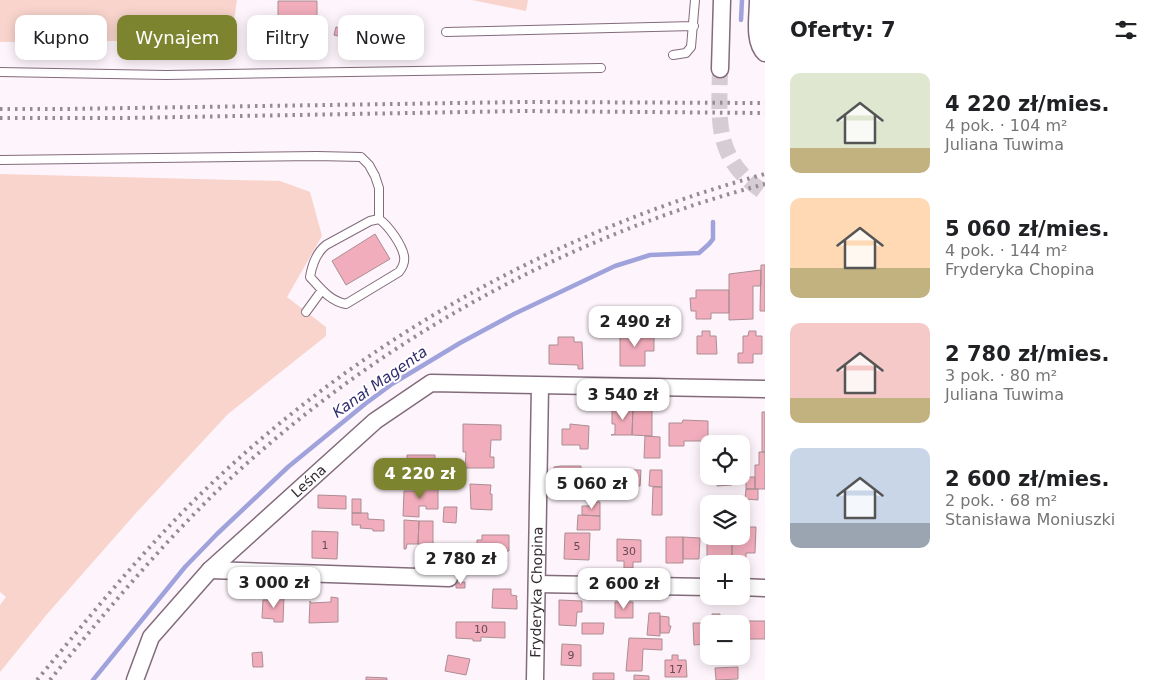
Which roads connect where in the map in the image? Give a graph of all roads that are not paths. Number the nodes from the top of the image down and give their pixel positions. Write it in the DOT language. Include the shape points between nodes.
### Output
graph roads {
  1 [pos="695,0"];
  2 [pos="722,0"];
  3 [pos="758,0"];
  4 [pos="694,26"];
  5 [pos="446,32"];
  6 [pos="765,53"];
  7 [pos="673,55"];
  8 [pos="601,68"];
  9 [pos="720,69"];
  10 [pos="0,72"];
  11 [pos="0,160"];
  12 [pos="380,219"];
  13 [pos="322,290"];
  14 [pos="306,312"];
  15 [pos="540,386"];
  16 [pos="765,389"];
  17 [pos="210,570"];
  18 [pos="449,578"];
  19 [pos="537,584"];
  20 [pos="700,587"];
  21 [pos="750,587"];
  22 [pos="765,588"];
  23 [pos="135,680"];
  24 [pos="535,680"];
  1 -- 4 [label="lane"];
  2 -- 9 [label="street"];
  3 -- 6 [label="street" via="758,40"];
  4 -- 5 [label="lane"];
  4 -- 7 [label="lane" via="692,47 686,53"];
  8 -- 10 [label="lane" via="166,75"];
  11 -- 12 [label="lane" via="361,157 376,176"];
  12 -- 13 [label="lane" via="370,221 320,250 310,277"];
  12 -- 13 [label="lane" via="405,258 399,272 346,304 336,302"];
  13 -- 14 [label="lane"];
  15 -- 16 [label="street, Leśna"];
  15 -- 17 [label="street, Leśna" via="431,383 375,421"];
  15 -- 19 [label="street, Fryderyka Chopina"];
  17 -- 18 [label="street"];
  17 -- 23 [label="street, Leśna" via="151,637"];
  19 -- 20 [label="street"];
  19 -- 24 [label="street, Fryderyka Chopina"];
  21 -- 22 [label="street"];
}
